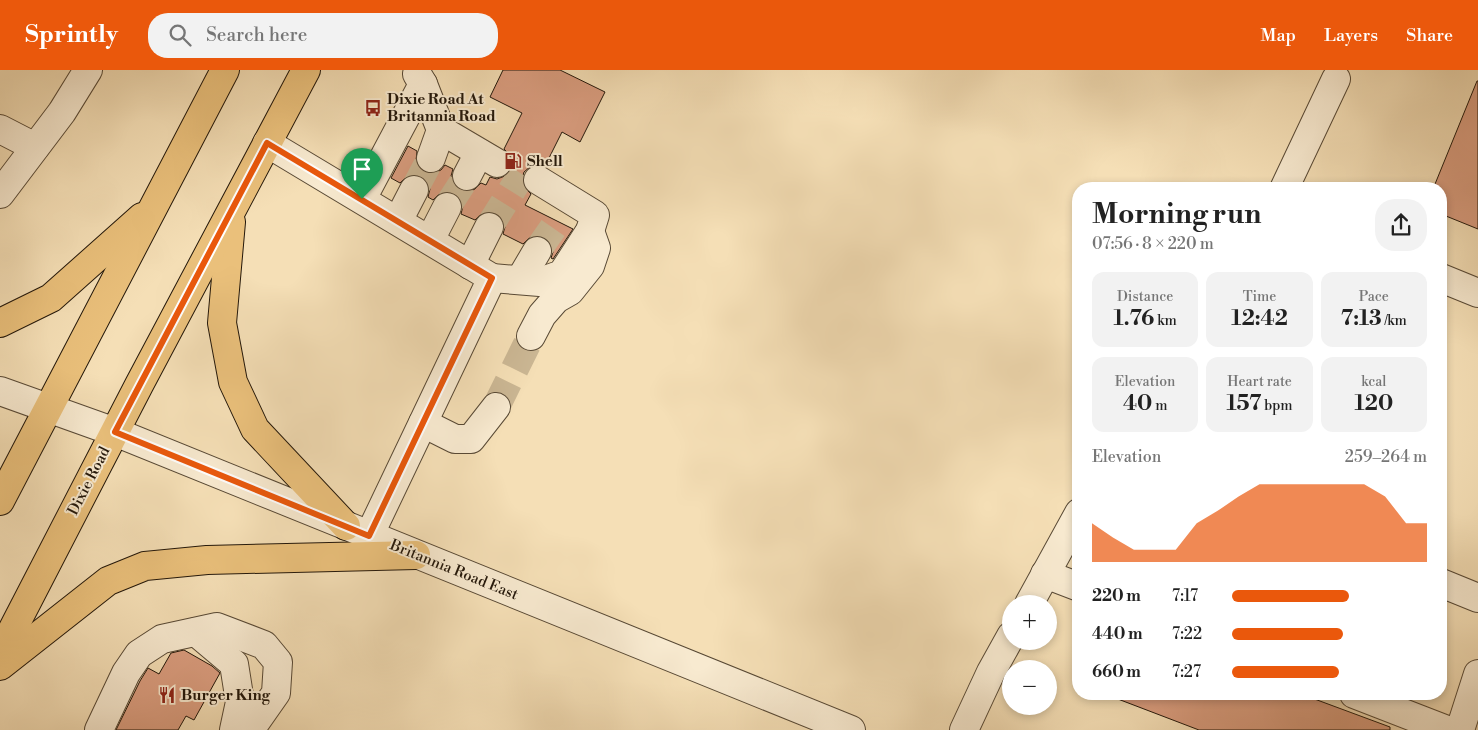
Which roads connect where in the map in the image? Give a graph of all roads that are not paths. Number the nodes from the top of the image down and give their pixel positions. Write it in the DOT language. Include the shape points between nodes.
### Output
graph roads {
  1 [pos="88,70"];
  2 [pos="226,70"];
  3 [pos="306,70"];
  4 [pos="419,77"];
  5 [pos="1336,79"];
  6 [pos="0,129"];
  7 [pos="441,130"];
  8 [pos="267,143"];
  9 [pos="35,147"];
  10 [pos="431,158"];
  11 [pos="481,164"];
  12 [pos="538,180"];
  13 [pos="1287,182"];
  14 [pos="414,190"];
  15 [pos="0,194"];
  16 [pos="362,199"];
  17 [pos="154,206"];
  18 [pos="447,207"];
  19 [pos="232,209"];
  20 [pos="398,221"];
  21 [pos="489,227"];
  22 [pos="590,231"];
  23 [pos="430,240"];
  24 [pos="537,251"];
  25 [pos="481,271"];
  26 [pos="520,280"];
  27 [pos="1447,280"];
  28 [pos="1478,293"];
  29 [pos="0,322"];
  30 [pos="531,336"];
  31 [pos="0,391"];
  32 [pos="496,406"];
  33 [pos="49,409"];
  34 [pos="423,423"];
  35 [pos="115,432"];
  36 [pos="0,501"];
  37 [pos="1072,526"];
  38 [pos="357,531"];
  39 [pos="416,555"];
  40 [pos="1045,574"];
  41 [pos="1072,584"];
  42 [pos="1447,585"];
  43 [pos="1034,595"];
  44 [pos="1478,598"];
  45 [pos="196,632"];
  46 [pos="1003,650"];
  47 [pos="0,654"];
  48 [pos="0,666"];
  49 [pos="1478,674"];
  50 [pos="1370,700"];
  51 [pos="99,730"];
  52 [pos="234,730"];
  53 [pos="250,730"];
  54 [pos="851,730"];
  55 [pos="964,730"];
  56 [pos="1447,730"];
  57 [pos="1460,730"];
  1 -- 9 [label="street"];
  2 -- 17 [label="main road"];
  3 -- 8 [label="main road, Dixie Road"];
  4 -- 7 [label="street"];
  4 -- 16 [label="street"];
  5 -- 13 [label="street"];
  6 -- 9 [label="street"];
  7 -- 10 [label="street"];
  7 -- 11 [label="street"];
  8 -- 16 [label="street"];
  8 -- 19 [label="main road, Dixie Road"];
  9 -- 15 [label="street"];
  12 -- 22 [label="street" via="564,211 595,215"];
  14 -- 20 [label="street"];
  16 -- 20 [label="street"];
  17 -- 29 [label="main road" via="51,298"];
  17 -- 33 [label="main road"];
  18 -- 23 [label="street"];
  19 -- 35 [label="main road, Dixie Road"];
  19 -- 38 [label="main road" via="222,323 233,382 255,429"];
  20 -- 23 [label="street"];
  21 -- 25 [label="street"];
  22 -- 26 [label="street" via="562,274 540,282"];
  22 -- 30 [label="street" via="596,248 590,266 570,291 556,299 542,315"];
  23 -- 25 [label="street"];
  24 -- 26 [label="street"];
  25 -- 26 [label="street"];
  25 -- 34 [label="street"];
  27 -- 28 [label="street"];
  31 -- 33 [label="street, Britannia Road East"];
  32 -- 34 [label="street" via="472,439 455,439"];
  33 -- 35 [label="street, Britannia Road East"];
  33 -- 36 [label="main road"];
  34 -- 38 [label="street"];
  35 -- 38 [label="street, Britannia Road East"];
  35 -- 47 [label="main road, Dixie Road"];
  37 -- 40 [label="street"];
  38 -- 39 [label="street, Britannia Road East"];
  39 -- 48 [label="main road" via="207,560 146,566 108,581"];
  39 -- 54 [label="street, Britannia Road East"];
  40 -- 41 [label="street"];
  40 -- 43 [label="street"];
  42 -- 44 [label="street"];
  45 -- 51 [label="street" via="162,639 139,654 126,673"];
  45 -- 52 [label="street" via="234,664 240,702"];
  45 -- 53 [label="street" via="218,627 264,645 278,662 276,693"];
  46 -- 55 [label="street"];
  49 -- 57 [label="street"];
  50 -- 56 [label="street"];
}
